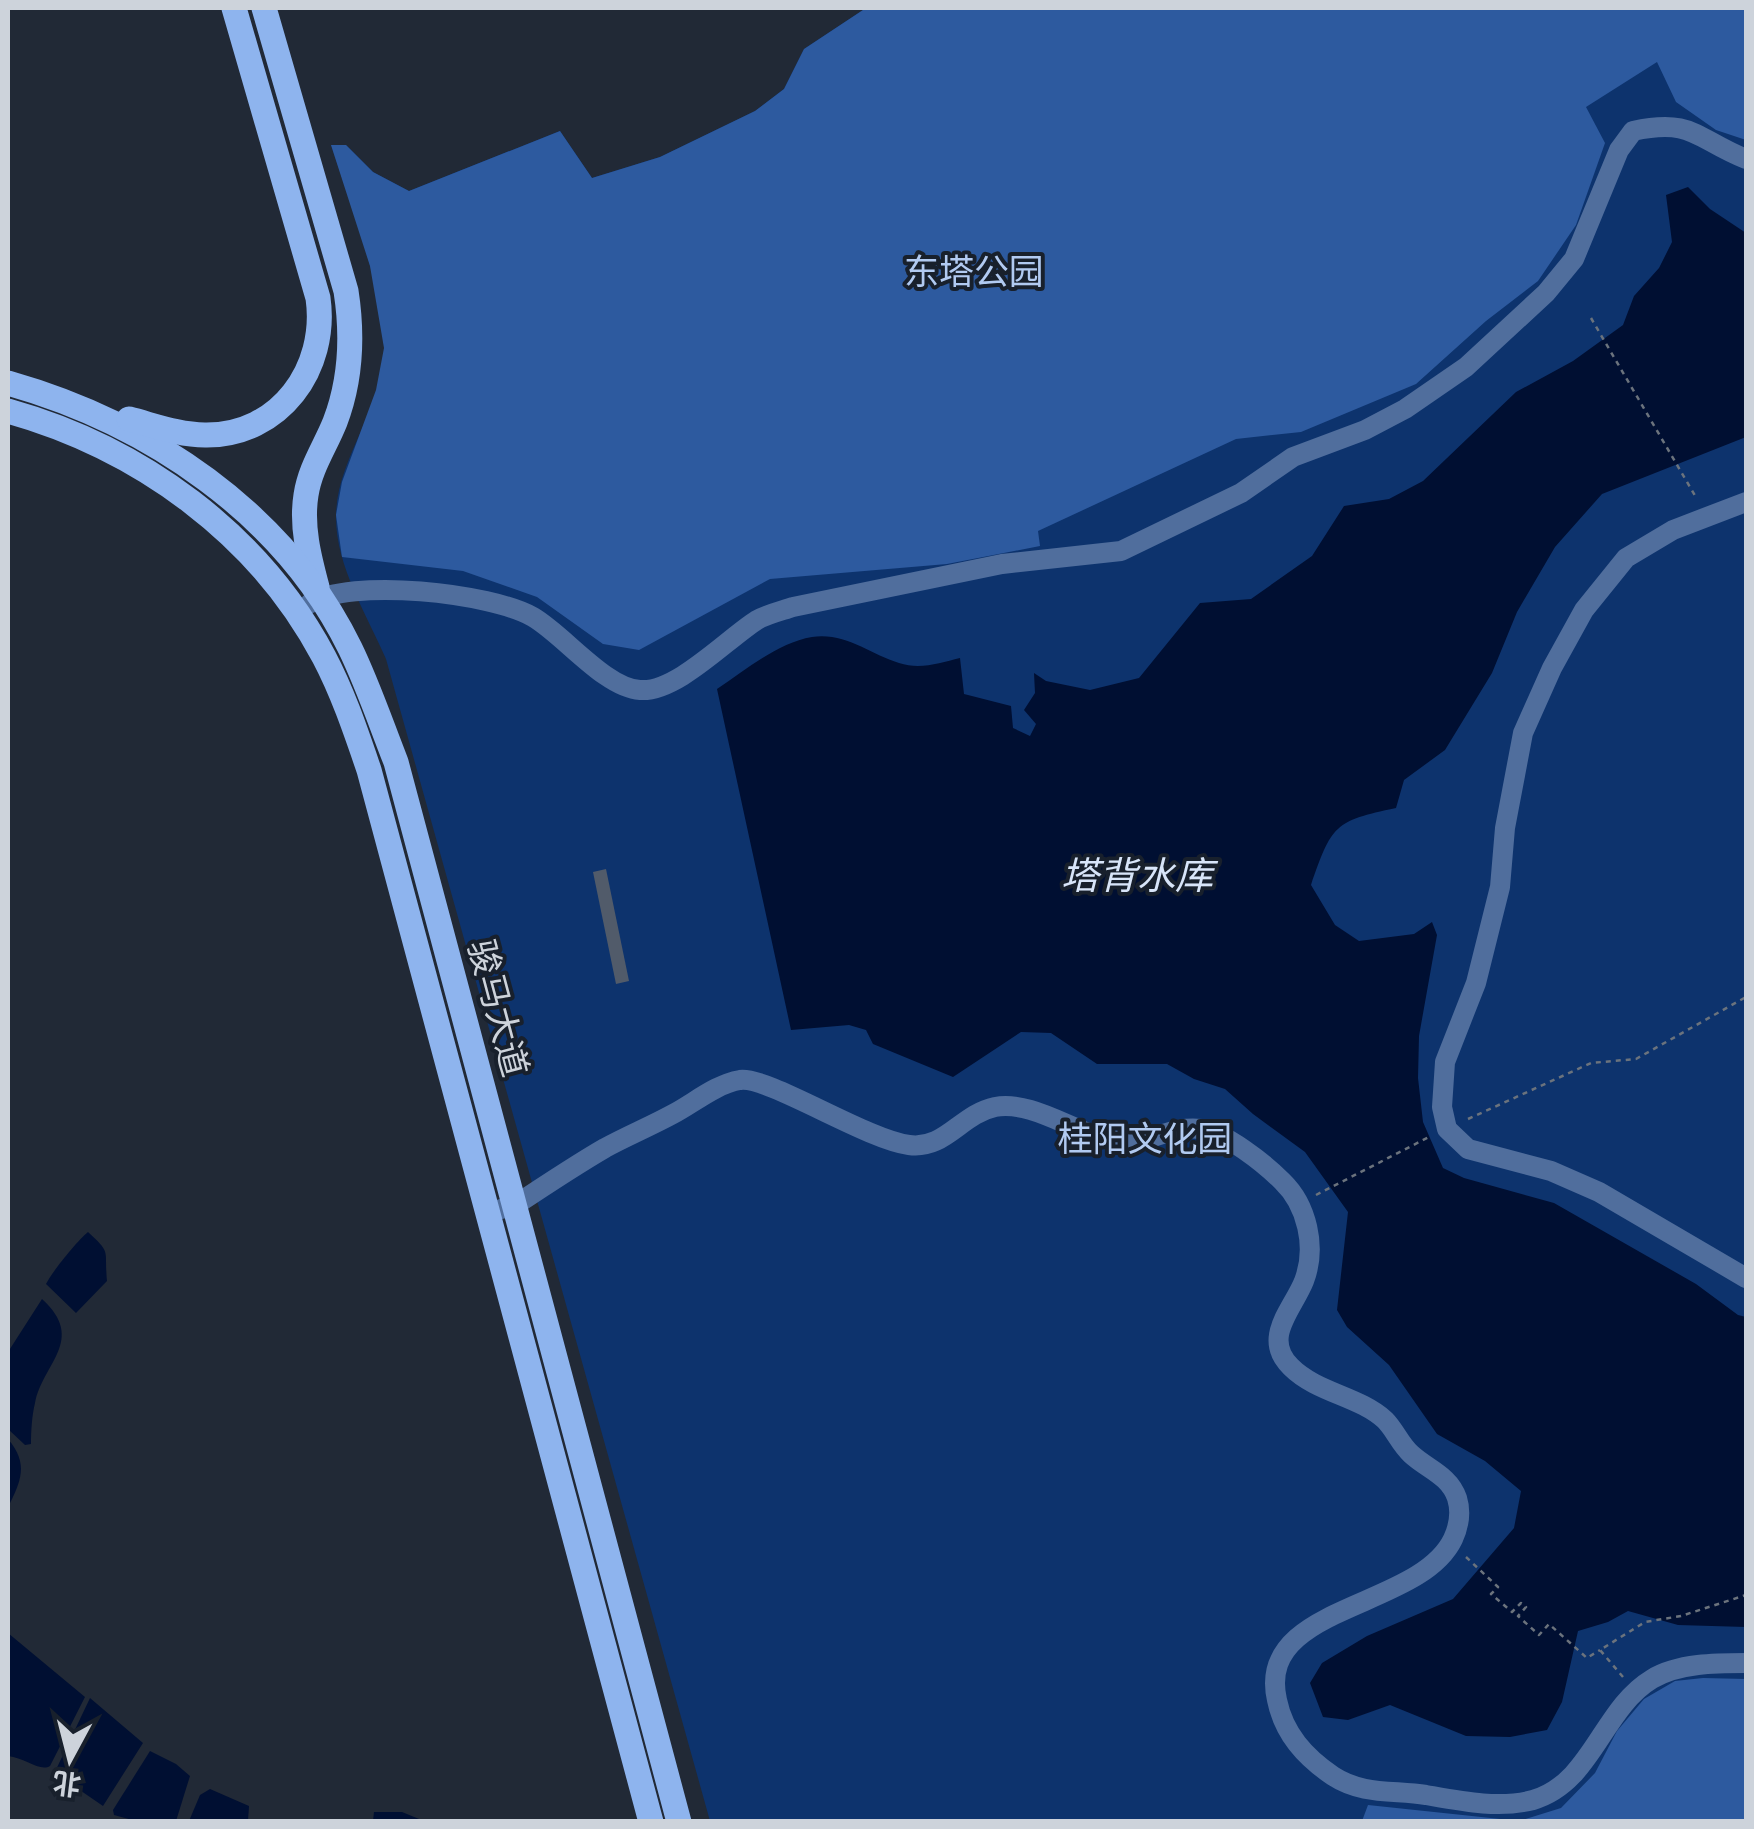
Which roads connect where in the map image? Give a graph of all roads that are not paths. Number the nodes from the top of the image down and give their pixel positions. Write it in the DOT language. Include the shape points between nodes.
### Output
graph roads {
  1 [pos="234,8"];
  2 [pos="264,8"];
  3 [pos="1746,159"];
  4 [pos="8,383"];
  5 [pos="75,404"];
  6 [pos="8,411"];
  7 [pos="1746,502"];
  8 [pos="319,597"];
  9 [pos="296,612"];
  10 [pos="514,1206"];
  11 [pos="488,1212"];
  12 [pos="1746,1278"];
  13 [pos="1746,1664"];
  14 [pos="650,1822"];
  15 [pos="678,1822"];
  1 -- 5 [label="main road" via="318,298 313,362 273,414 225,434 190,434"];
  2 -- 8 [label="main road" via="350,313 343,398 306,496 304,530"];
  3 -- 8 [label="lane" via="1696,132 1662,124 1633,130 1574,259 1466,367 1406,410 1294,457 1241,493 1121,552 1002,564 793,607 760,618 652,690 625,687 508,606 391,590"];
  4 -- 5 [label="main road, 骏马大道"];
  5 -- 8 [label="main road, 骏马大道" via="143,436 201,475 264,531"];
  6 -- 9 [label="main road, 骏马大道" via="98,444 157,477 233,538"];
  7 -- 12 [label="lane" via="1673,530 1626,558 1584,610 1552,668 1522,734 1500,888 1476,984 1445,1062 1442,1107 1447,1128 1468,1148 1599,1192"];
  8 -- 9 [label="lane"];
  8 -- 10 [label="main road, 骏马大道" via="349,646 396,762"];
  9 -- 11 [label="main road, 骏马大道" via="324,658 370,770"];
  10 -- 11 [label="lane"];
  10 -- 13 [label="lane" via="610,1145 744,1079 884,1141 918,1147 990,1108 1013,1106 1136,1144 1171,1131 1205,1129 1254,1158 1301,1202 1308,1232 1304,1280 1278,1331 1289,1366 1386,1421 1413,1457 1454,1489 1460,1507 1451,1543 1424,1573 1303,1630 1281,1656 1273,1685 1280,1717 1300,1750 1364,1791 1498,1804 1534,1800 1568,1783 1620,1710 1652,1679 1715,1663"];
  10 -- 15 [label="main road, 骏马大道"];
  11 -- 14 [label="main road, 骏马大道"];
}
